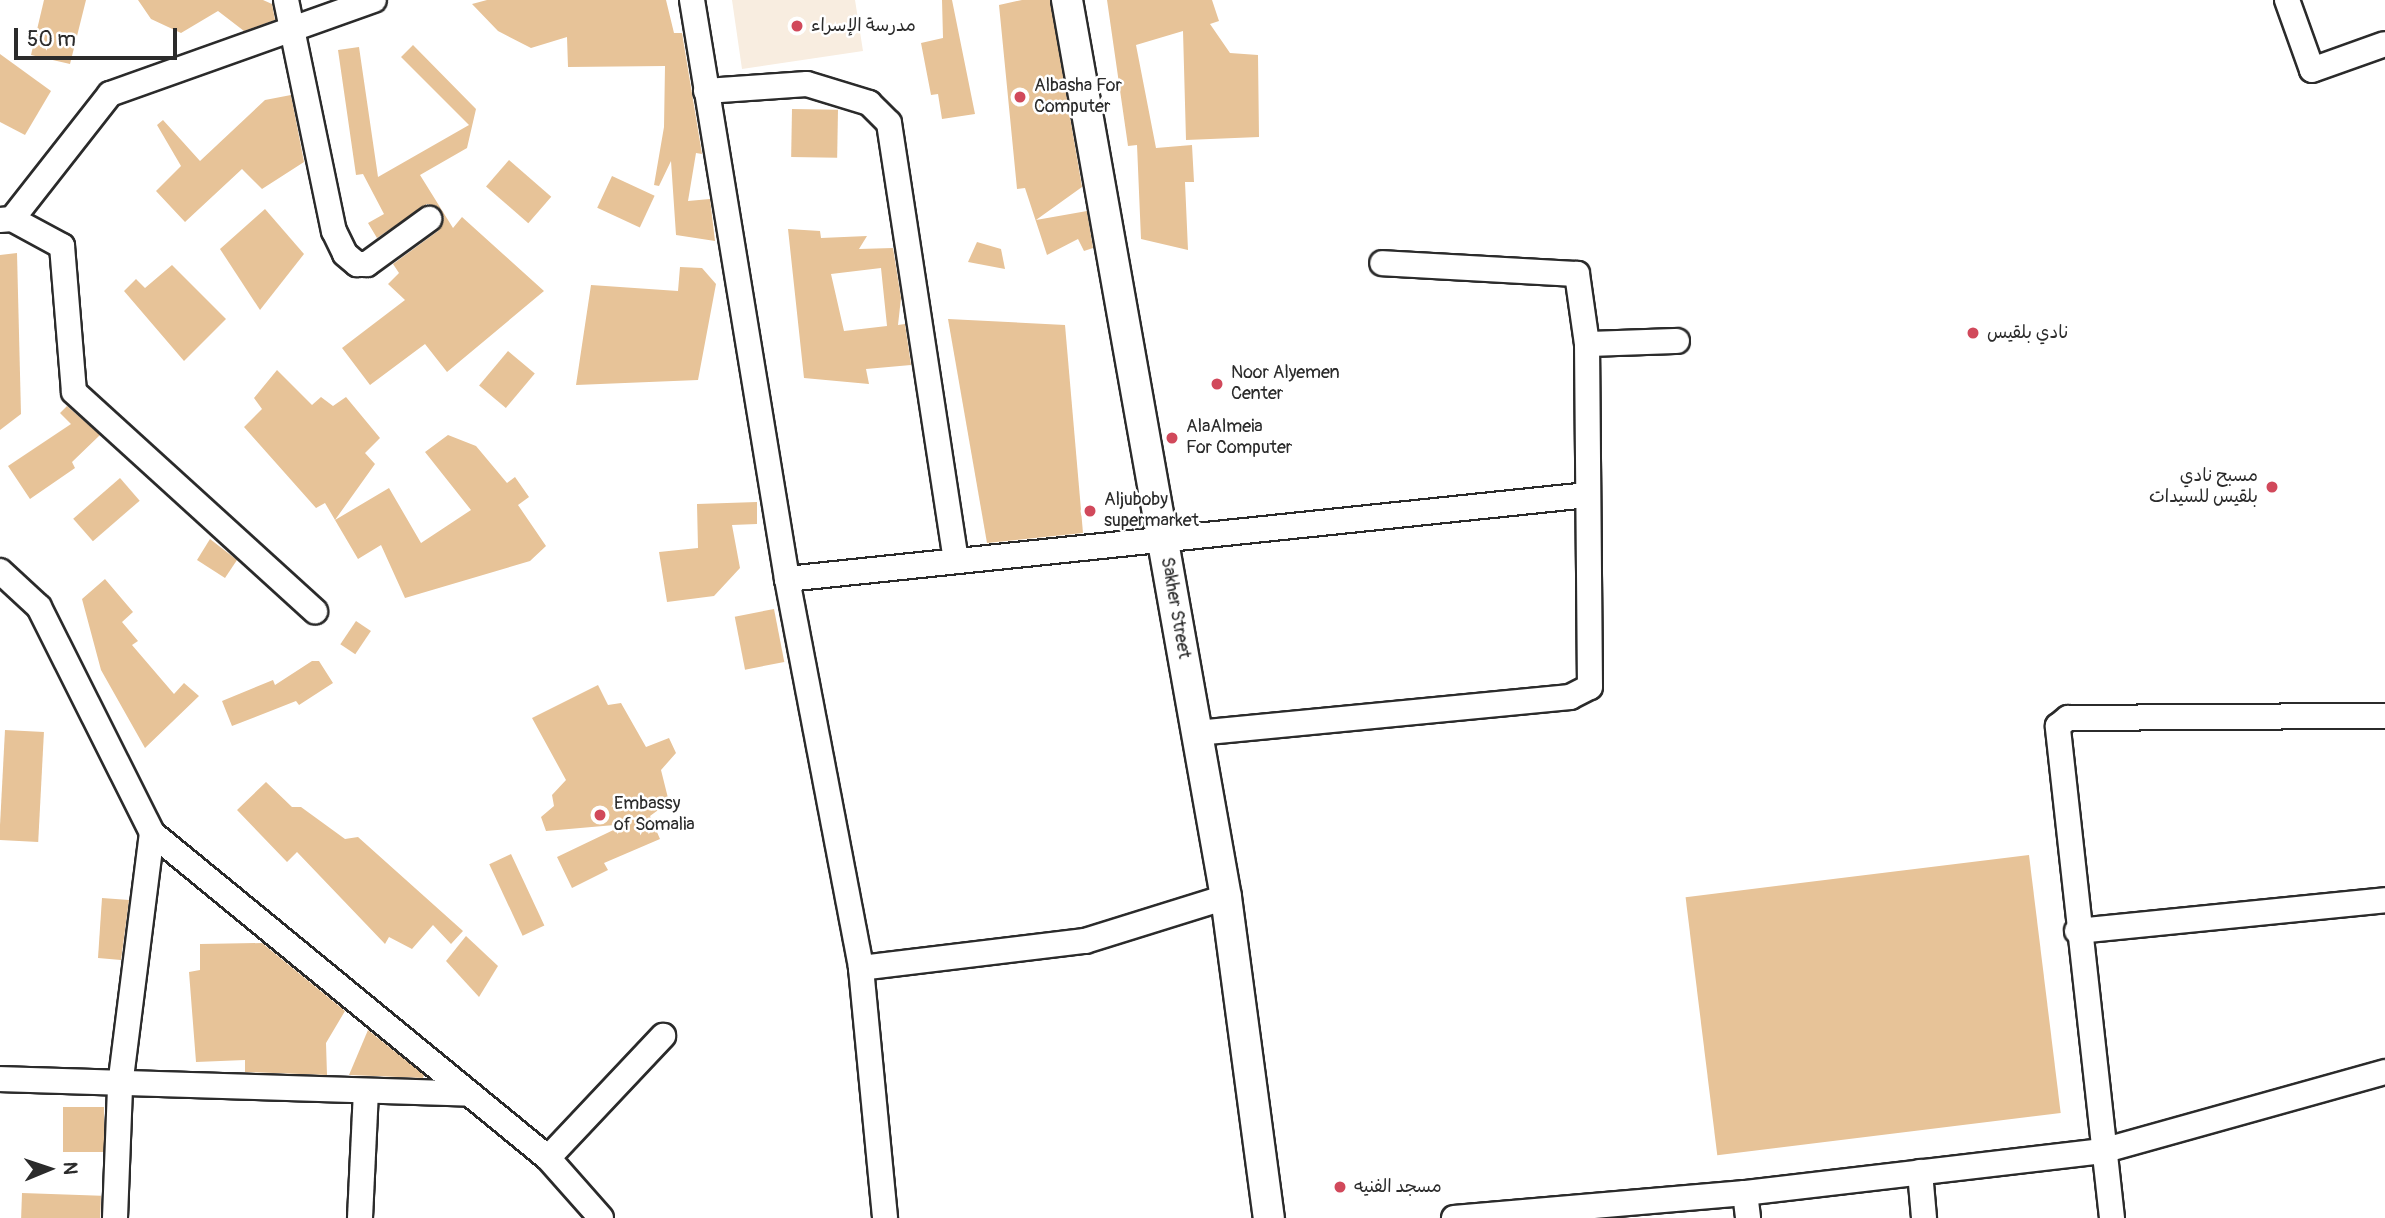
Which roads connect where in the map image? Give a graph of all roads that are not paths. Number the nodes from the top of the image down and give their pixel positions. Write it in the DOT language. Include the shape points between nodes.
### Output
graph roads {
  1 [pos="286,0"];
  2 [pos="374,0"];
  3 [pos="691,0"];
  4 [pos="1067,0"];
  5 [pos="2287,0"];
  6 [pos="290,26"];
  7 [pos="2385,44"];
  8 [pos="706,90"];
  9 [pos="6,219"];
  10 [pos="429,219"];
  11 [pos="1382,262"];
  12 [pos="1677,341"];
  13 [pos="1587,344"];
  14 [pos="1587,495"];
  15 [pos="1163,539"];
  16 [pos="956,561"];
  17 [pos="0,571"];
  18 [pos="787,579"];
  19 [pos="315,611"];
  20 [pos="2385,716"];
  21 [pos="1196,733"];
  22 [pos="152,834"];
  23 [pos="1226,897"];
  24 [pos="2385,900"];
  25 [pos="2077,931"];
  26 [pos="861,968"];
  27 [pos="663,1036"];
  28 [pos="2385,1072"];
  29 [pos="0,1079"];
  30 [pos="120,1086"];
  31 [pos="366,1092"];
  32 [pos="468,1094"];
  33 [pos="2102,1151"];
  34 [pos="548,1158"];
  35 [pos="1920,1172"];
  36 [pos="1745,1193"];
  37 [pos="115,1218"];
  38 [pos="360,1218"];
  39 [pos="601,1218"];
  40 [pos="885,1218"];
  41 [pos="1269,1218"];
  42 [pos="1454,1218"];
  43 [pos="1748,1218"];
  44 [pos="1924,1218"];
  45 [pos="2112,1218"];
  1 -- 6 [label="street"];
  2 -- 6 [label="street"];
  3 -- 8 [label="street"];
  4 -- 15 [label="street, Sakher Street"];
  5 -- 7 [label="street" via="2312,70"];
  6 -- 9 [label="street" via="110,94"];
  6 -- 10 [label="street" via="334,231 345,254 357,264 367,264"];
  8 -- 16 [label="street" via="807,83 869,103 889,123"];
  8 -- 18 [label="street"];
  9 -- 19 [label="street" via="62,246 74,393"];
  11 -- 13 [label="street" via="1577,274"];
  12 -- 13 [label="street"];
  13 -- 14 [label="street"];
  14 -- 15 [label="street"];
  14 -- 21 [label="street" via="1594,669 1590,687 1570,697"];
  15 -- 16 [label="street"];
  15 -- 21 [label="street, Sakher Street"];
  16 -- 18 [label="street"];
  17 -- 22 [label="street" via="39,607"];
  18 -- 26 [label="street"];
  20 -- 25 [label="street" via="2067,718 2058,726 2056,742"];
  21 -- 23 [label="street, Sakher Street"];
  22 -- 30 [label="street"];
  22 -- 32 [label="street"];
  23 -- 26 [label="street" via="1085,941"];
  23 -- 41 [label="street, Sakher Street"];
  24 -- 25 [label="street"];
  25 -- 33 [label="street"];
  26 -- 40 [label="street"];
  27 -- 34 [label="street"];
  28 -- 33 [label="street"];
  29 -- 30 [label="street"];
  30 -- 31 [label="street"];
  30 -- 37 [label="street"];
  31 -- 32 [label="street"];
  31 -- 38 [label="street"];
  32 -- 34 [label="street"];
  33 -- 35 [label="street"];
  33 -- 45 [label="street"];
  34 -- 39 [label="street"];
  35 -- 36 [label="street"];
  35 -- 44 [label="street"];
  36 -- 42 [label="street"];
  36 -- 43 [label="street"];
}
